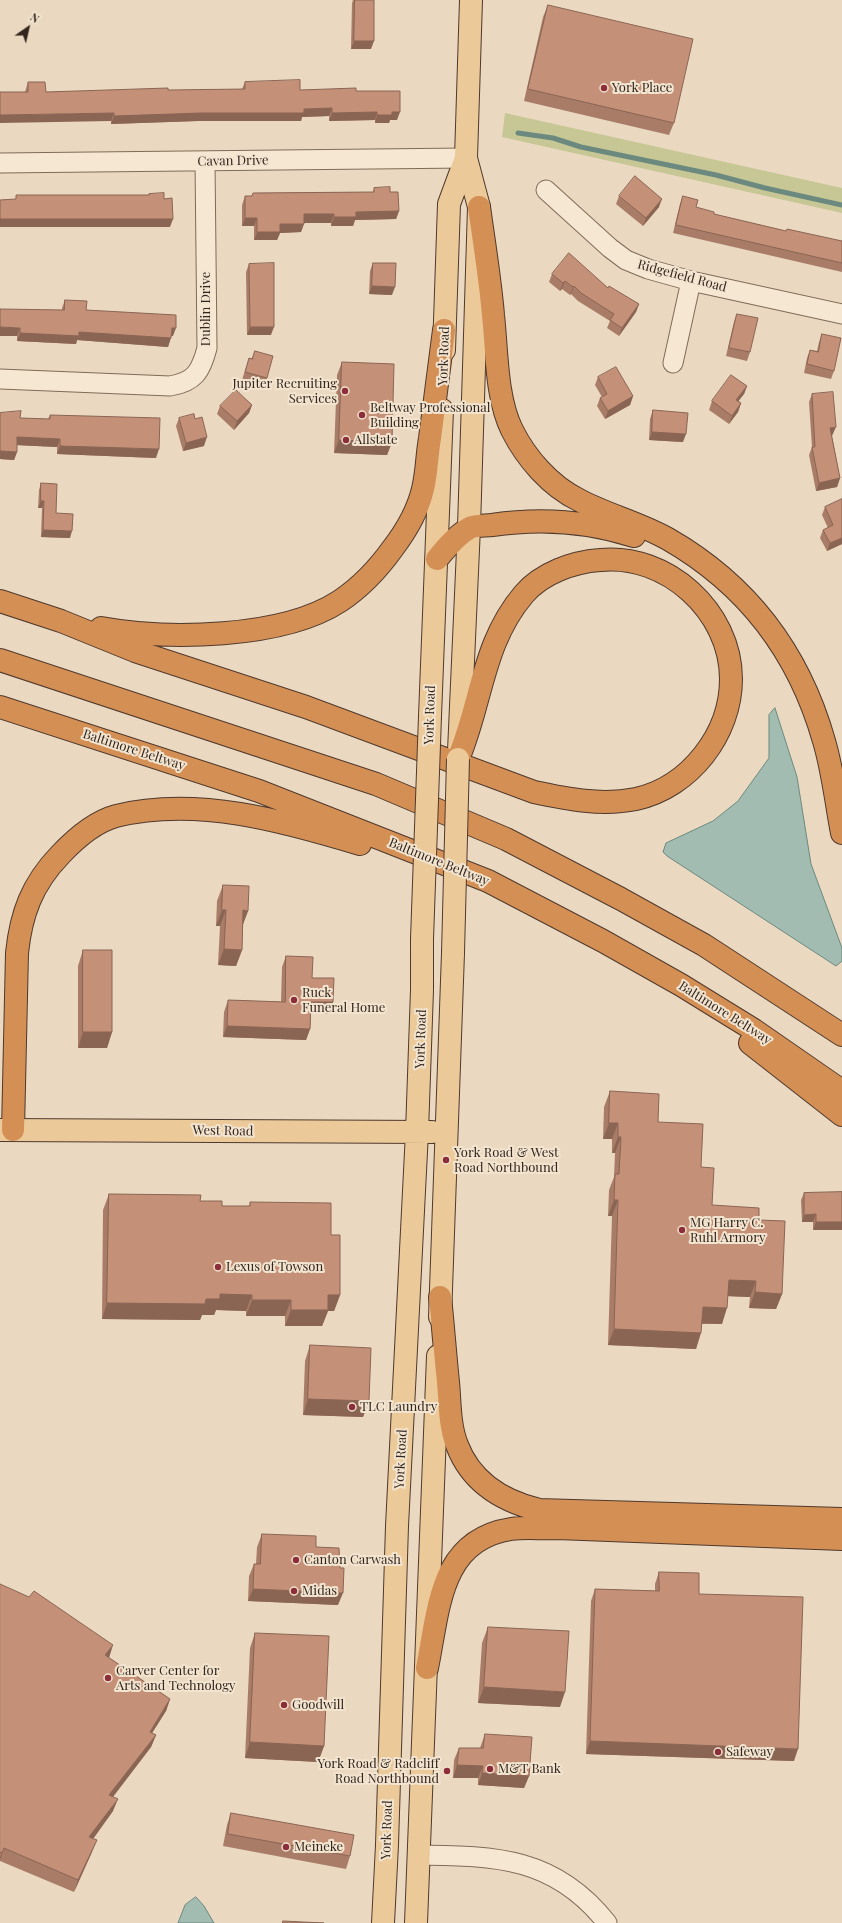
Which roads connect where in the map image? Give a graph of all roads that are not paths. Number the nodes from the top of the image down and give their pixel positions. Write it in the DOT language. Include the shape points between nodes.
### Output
graph roads {
  1 [pos="471,0"];
  2 [pos="466,158"];
  3 [pos="205,161"];
  4 [pos="0,163"];
  5 [pos="546,190"];
  6 [pos="479,207"];
  7 [pos="691,281"];
  8 [pos="842,314"];
  9 [pos="444,330"];
  10 [pos="673,363"];
  11 [pos="0,379"];
  12 [pos="469,528"];
  13 [pos="437,559"];
  14 [pos="714,571"];
  15 [pos="0,601"];
  16 [pos="61,621"];
  17 [pos="0,660"];
  18 [pos="0,707"];
  19 [pos="464,732"];
  20 [pos="458,759"];
  21 [pos="842,833"];
  22 [pos="488,881"];
  23 [pos="603,941"];
  24 [pos="842,1035"];
  25 [pos="842,1091"];
  26 [pos="842,1115"];
  27 [pos="7,1130"];
  28 [pos="417,1132"];
  29 [pos="447,1133"];
  30 [pos="440,1297"];
  31 [pos="406,1344"];
  32 [pos="434,1485"];
  33 [pos="842,1519"];
  34 [pos="842,1539"];
  35 [pos="427,1668"];
  36 [pos="420,1855"];
  37 [pos="383,1923"];
  38 [pos="416,1923"];
  39 [pos="607,1923"];
  1 -- 2 [label="main road, York Road"];
  2 -- 3 [label="street, Cavan Drive"];
  2 -- 6 [label="main road, York Road"];
  2 -- 9 [label="main road, York Road" via="449,204"];
  3 -- 4 [label="street, Cavan Drive"];
  3 -- 11 [label="street, Dublin Drive" via="207,348 199,370 192,378 184,384 170,386"];
  5 -- 7 [label="street, Ridgefield Road" via="626,260"];
  6 -- 12 [label="main road, York Road"];
  6 -- 14 [label="highway" via="504,407 511,429 524,450 559,488 578,500 668,539"];
  7 -- 8 [label="street, Ridgefield Road"];
  7 -- 10 [label="street"];
  9 -- 13 [label="main road, York Road"];
  9 -- 16 [label="highway" via="423,489 411,520 399,540 363,584 339,602 313,614 281,624 239,631 164,636"];
  12 -- 13 [label="highway"];
  12 -- 14 [label="highway" via="518,521 586,524 665,546"];
  12 -- 19 [label="main road, York Road"];
  13 -- 28 [label="main road, York Road, bridge"];
  14 -- 21 [label="highway" via="753,607 770,627 792,661 824,740"];
  15 -- 16 [label="highway"];
  16 -- 19 [label="highway" via="135,651 306,707 534,792 567,799 602,802 636,799 661,790 683,776 700,760 722,724 731,678 728,654 708,610 678,580 653,567 634,561 609,559 567,566 544,578 526,592 510,612 495,639"];
  17 -- 24 [label="highway" via="376,784 506,839 704,945"];
  18 -- 22 [label="highway, Baltimore Beltway" via="259,791"];
  19 -- 20 [label="highway"];
  20 -- 29 [label="main road, bridge"];
  22 -- 23 [label="highway, Baltimore Beltway"];
  22 -- 27 [label="highway" via="314,830 223,811 183,809 144,812 115,817 88,829 70,844 38,882 26,905 19,928"];
  23 -- 25 [label="highway, Baltimore Beltway" via="754,1030"];
  23 -- 26 [label="highway" via="747,1041"];
  27 -- 28 [label="main road, West Road"];
  28 -- 29 [label="main road, West Road"];
  28 -- 31 [label="main road, York Road"];
  29 -- 30 [label="main road"];
  30 -- 32 [label="main road"];
  30 -- 33 [label="highway" via="451,1422 457,1444 476,1475 502,1497 539,1510"];
  31 -- 32 [label="main road" via="419,1352 426,1367 424,1447"];
  31 -- 37 [label="main road, York Road"];
  32 -- 35 [label="main road"];
  34 -- 35 [label="highway" via="557,1528 511,1529 491,1535 477,1540 453,1564 444,1585"];
  35 -- 36 [label="main road"];
  36 -- 38 [label="main road"];
  36 -- 39 [label="street" via="494,1858 528,1865 569,1888 589,1903"];
}
